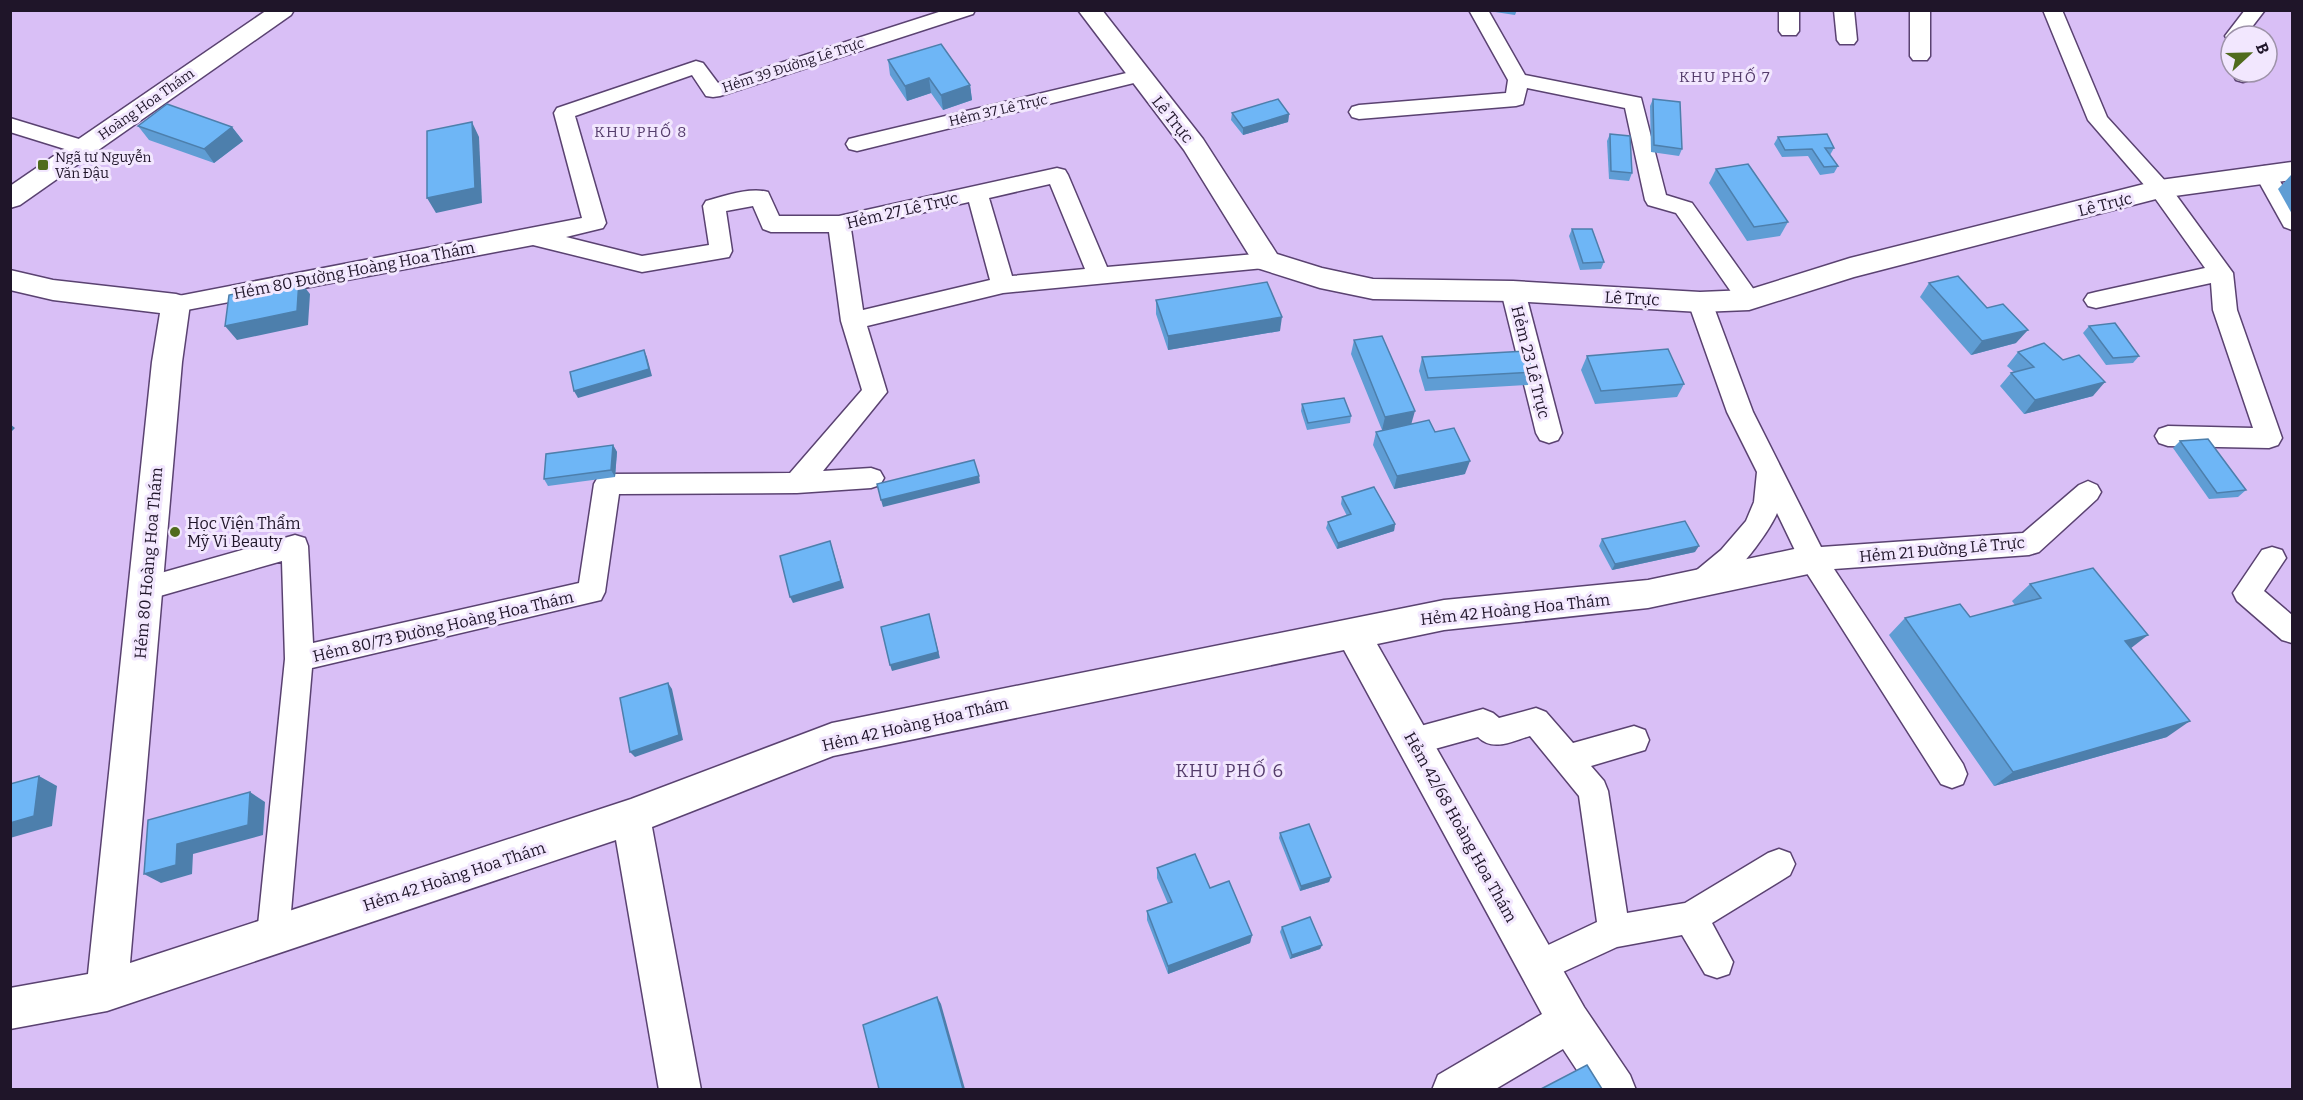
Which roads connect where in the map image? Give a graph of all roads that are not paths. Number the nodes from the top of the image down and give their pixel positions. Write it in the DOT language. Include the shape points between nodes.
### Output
graph roads {
  1 [pos="283,10"];
  2 [pos="966,10"];
  3 [pos="1089,10"];
  4 [pos="1478,10"];
  5 [pos="1789,10"];
  6 [pos="1844,10"];
  7 [pos="1920,10"];
  8 [pos="2052,10"];
  9 [pos="2256,10"];
  10 [pos="2245,24"];
  11 [pos="1789,31"];
  12 [pos="1847,40"];
  13 [pos="1920,56"];
  14 [pos="1139,76"];
  15 [pos="1518,80"];
  16 [pos="564,112"];
  17 [pos="1359,112"];
  18 [pos="10,125"];
  19 [pos="857,144"];
  20 [pos="84,148"];
  21 [pos="2292,171"];
  22 [pos="2265,173"];
  23 [pos="2160,189"];
  24 [pos="977,193"];
  25 [pos="10,199"];
  26 [pos="2292,222"];
  27 [pos="839,224"];
  28 [pos="532,237"];
  29 [pos="1267,261"];
  30 [pos="2221,273"];
  31 [pos="1099,275"];
  32 [pos="10,280"];
  33 [pos="1003,285"];
  34 [pos="1513,291"];
  35 [pos="1749,300"];
  36 [pos="2096,300"];
  37 [pos="1700,302"];
  38 [pos="176,304"];
  39 [pos="853,321"];
  40 [pos="1549,433"];
  41 [pos="2168,436"];
  42 [pos="1770,472"];
  43 [pos="872,478"];
  44 [pos="797,483"];
  45 [pos="2088,492"];
  46 [pos="2272,558"];
  47 [pos="1813,559"];
  48 [pos="1702,582"];
  49 [pos="146,588"];
  50 [pos="2292,631"];
  51 [pos="1352,632"];
  52 [pos="299,659"];
  53 [pos="1634,740"];
  54 [pos="1413,741"];
  55 [pos="1566,759"];
  56 [pos="1952,774"];
  57 [pos="631,817"];
  58 [pos="1779,864"];
  59 [pos="1690,918"];
  60 [pos="1614,931"];
  61 [pos="273,935"];
  62 [pos="1717,962"];
  63 [pos="1539,967"];
  64 [pos="107,991"];
  65 [pos="10,1009"];
  66 [pos="1569,1022"];
  67 [pos="680,1089"];
  68 [pos="1453,1089"];
  69 [pos="1615,1089"];
  1 -- 20 [label="street, Hoàng Hoa Thám"];
  2 -- 16 [label="lane, Hẻm 39 Đường Lê Trực" via="713,91 696,67"];
  3 -- 14 [label="street, Lê Trực"];
  4 -- 15 [label="lane"];
  5 -- 11 [label="lane"];
  6 -- 12 [label="lane"];
  7 -- 13 [label="lane"];
  8 -- 23 [label="lane" via="2098,120"];
  9 -- 10 [label="lane"];
  14 -- 19 [label="lane, Hẻm 37 Lê Trực"];
  14 -- 29 [label="street, Lê Trực" via="1194,145"];
  15 -- 17 [label="lane" via="1516,99"];
  15 -- 35 [label="lane" via="1634,103 1656,200 1684,208"];
  16 -- 28 [label="lane, Hẻm 80 Đường Hoàng Hoa Thám" via="595,223"];
  18 -- 20 [label="lane"];
  20 -- 25 [label="street, Hoàng Hoa Thám"];
  21 -- 22 [label="street, Lê Trực"];
  22 -- 23 [label="street, Lê Trực"];
  22 -- 26 [label="lane"];
  23 -- 30 [label="lane"];
  23 -- 35 [label="street, Lê Trực" via="1850,268"];
  24 -- 27 [label="lane, Hẻm 27 Lê Trực"];
  24 -- 31 [label="lane, Hẻm 27 Lê Trực" via="1057,175"];
  24 -- 33 [label="lane"];
  27 -- 28 [label="lane, Hẻm 80 Đường Hoàng Hoa Thám" via="771,224 760,197 714,206 721,251 642,264"];
  27 -- 39 [label="lane, Hẻm 27 Lê Trực"];
  28 -- 38 [label="lane, Hẻm 80 Đường Hoàng Hoa Thám"];
  29 -- 31 [label="lane"];
  29 -- 34 [label="street, Lê Trực" via="1373,290"];
  30 -- 36 [label="lane"];
  30 -- 41 [label="lane" via="2224,310 2269,438"];
  31 -- 33 [label="lane"];
  32 -- 38 [label="street" via="53,290"];
  33 -- 39 [label="lane"];
  34 -- 37 [label="street, Lê Trực"];
  34 -- 40 [label="lane, Hẻm 23 Lê Trực"];
  35 -- 37 [label="street, Lê Trực"];
  37 -- 42 [label="lane" via="1740,412"];
  38 -- 49 [label="street, Hẻm 80 Hoàng Hoa Thám"];
  39 -- 44 [label="lane, Hẻm 27 Lê Trực" via="875,392"];
  42 -- 47 [label="lane"];
  42 -- 48 [label="lane" via="1760,522 1742,547"];
  43 -- 44 [label="lane"];
  44 -- 52 [label="lane, Hẻm 80/73 Đường Hoàng Hoa Thám" via="608,484 591,592"];
  45 -- 47 [label="lane, Hẻm 21 Đường Lê Trực" via="2029,544"];
  46 -- 50 [label="lane" via="2247,593"];
  47 -- 48 [label="street, Hẻm 42 Hoàng Hoa Thám"];
  47 -- 56 [label="lane"];
  48 -- 51 [label="street, Hẻm 42 Hoàng Hoa Thám" via="1648,594 1444,615"];
  49 -- 52 [label="lane, Hẻm 80/73 Đường Hoàng Hoa Thám" via="295,546"];
  49 -- 64 [label="street, Hẻm 80 Hoàng Hoa Thám"];
  51 -- 54 [label="street, Hẻm 42/68 Hoàng Hoa Thám"];
  51 -- 57 [label="street, Hẻm 42 Hoàng Hoa Thám" via="832,740"];
  52 -- 61 [label="lane"];
  53 -- 55 [label="lane"];
  54 -- 55 [label="lane" via="1483,722 1494,733 1536,721"];
  54 -- 63 [label="street, Hẻm 42/68 Hoàng Hoa Thám"];
  55 -- 60 [label="lane" via="1593,791"];
  57 -- 61 [label="street, Hẻm 42 Hoàng Hoa Thám"];
  57 -- 67 [label="street"];
  58 -- 59 [label="lane"];
  59 -- 60 [label="lane"];
  59 -- 62 [label="lane"];
  60 -- 63 [label="lane"];
  61 -- 64 [label="street, Hẻm 42 Hoàng Hoa Thám"];
  63 -- 66 [label="street, Hẻm 42/68 Hoàng Hoa Thám"];
  64 -- 65 [label="street, Hẻm 42 Hoàng Hoa Thám"];
  66 -- 68 [label="street"];
  66 -- 69 [label="street, Hẻm 42/68 Hoàng Hoa Thám"];
}
